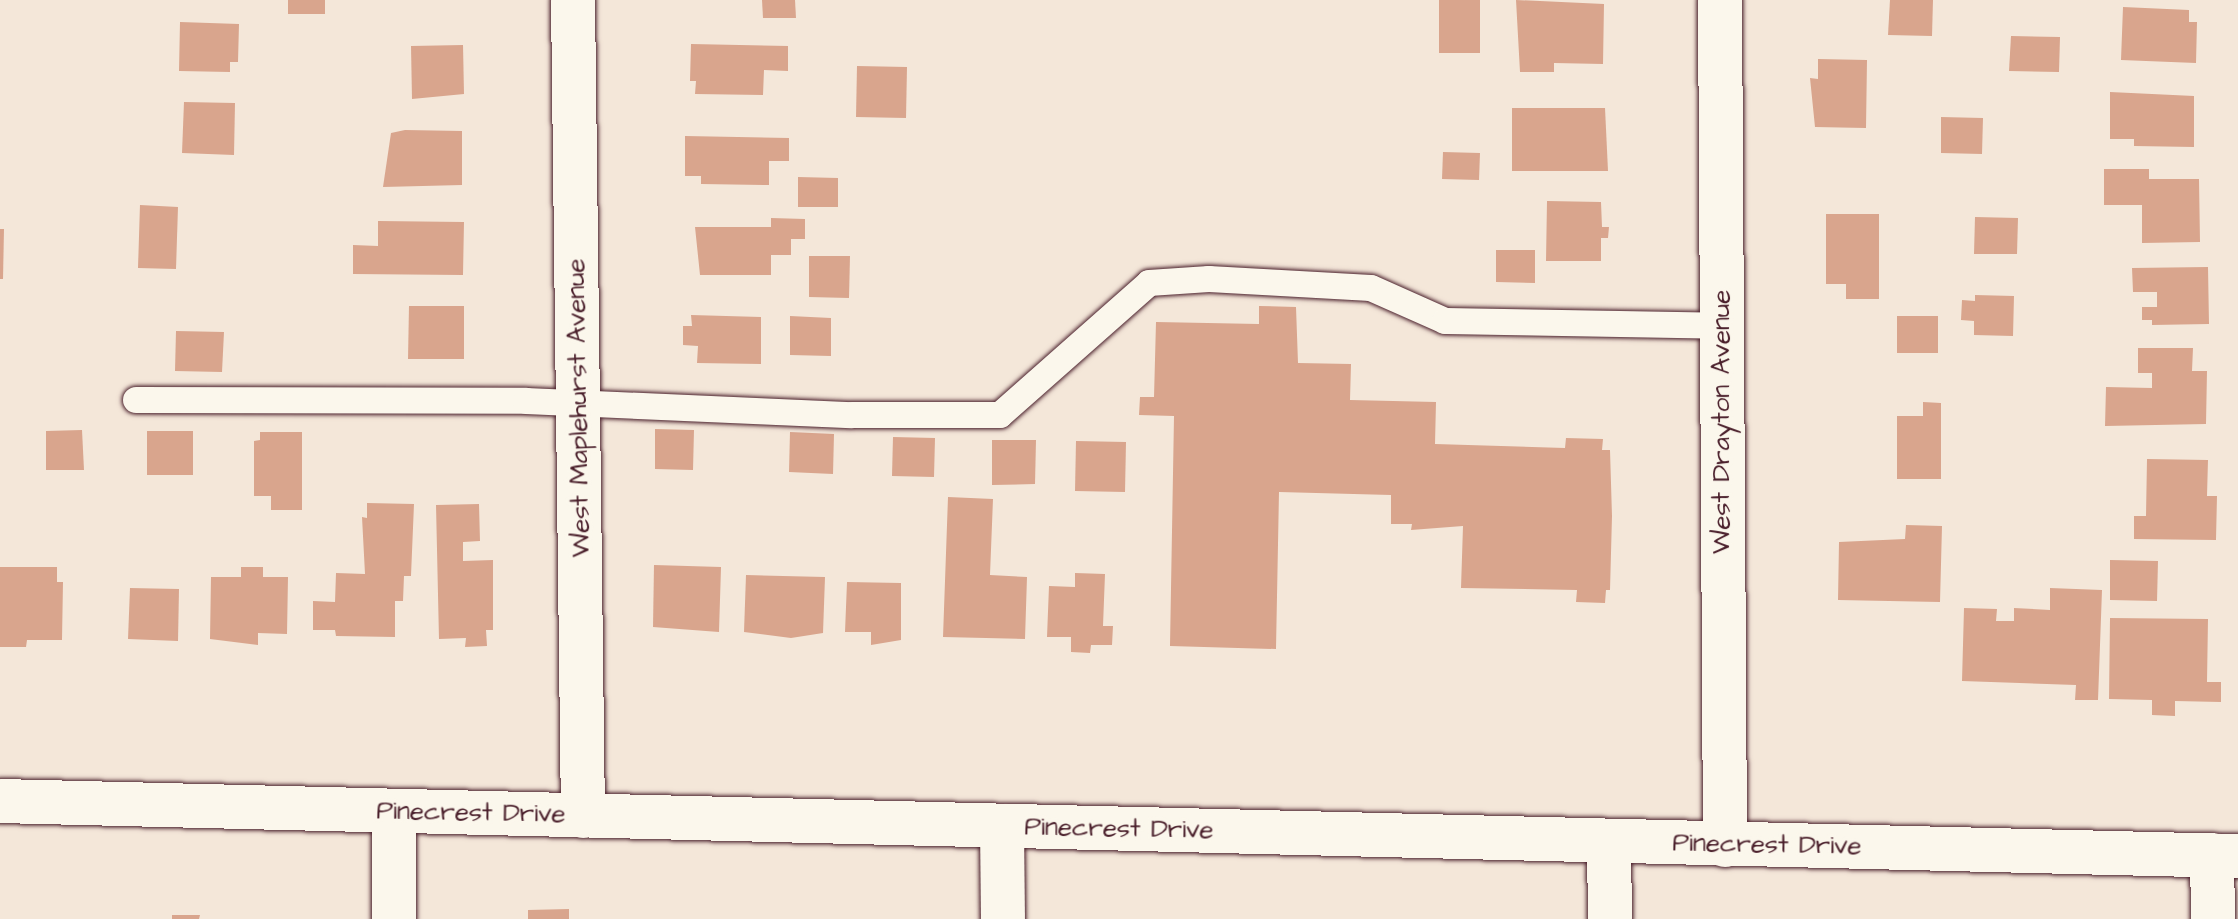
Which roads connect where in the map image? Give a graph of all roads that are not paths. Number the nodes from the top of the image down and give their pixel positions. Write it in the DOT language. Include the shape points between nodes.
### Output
graph roads {
  1 [pos="573,0"];
  2 [pos="1720,0"];
  3 [pos="1722,326"];
  4 [pos="136,400"];
  5 [pos="579,403"];
  6 [pos="0,801"];
  7 [pos="394,811"];
  8 [pos="583,816"];
  9 [pos="1002,826"];
  10 [pos="1609,841"];
  11 [pos="1725,845"];
  12 [pos="2225,856"];
  13 [pos="394,919"];
  14 [pos="1003,919"];
  15 [pos="1610,919"];
  16 [pos="2213,919"];
  1 -- 5 [label="street, West Maplehurst Avenue"];
  2 -- 3 [label="street, West Drayton Avenue"];
  3 -- 5 [label="lane" via="1445,321 1371,288 1209,279 1149,283 1000,415 852,415"];
  3 -- 11 [label="street, West Drayton Avenue"];
  4 -- 5 [label="lane"];
  5 -- 8 [label="street, West Maplehurst Avenue"];
  6 -- 7 [label="street, Pinecrest Drive"];
  7 -- 8 [label="street, Pinecrest Drive"];
  7 -- 13 [label="street"];
  8 -- 9 [label="street, Pinecrest Drive"];
  9 -- 10 [label="street, Pinecrest Drive"];
  9 -- 14 [label="street"];
  10 -- 11 [label="street, Pinecrest Drive"];
  10 -- 15 [label="street"];
  11 -- 12 [label="street, Pinecrest Drive"];
  12 -- 16 [label="street"];
}
